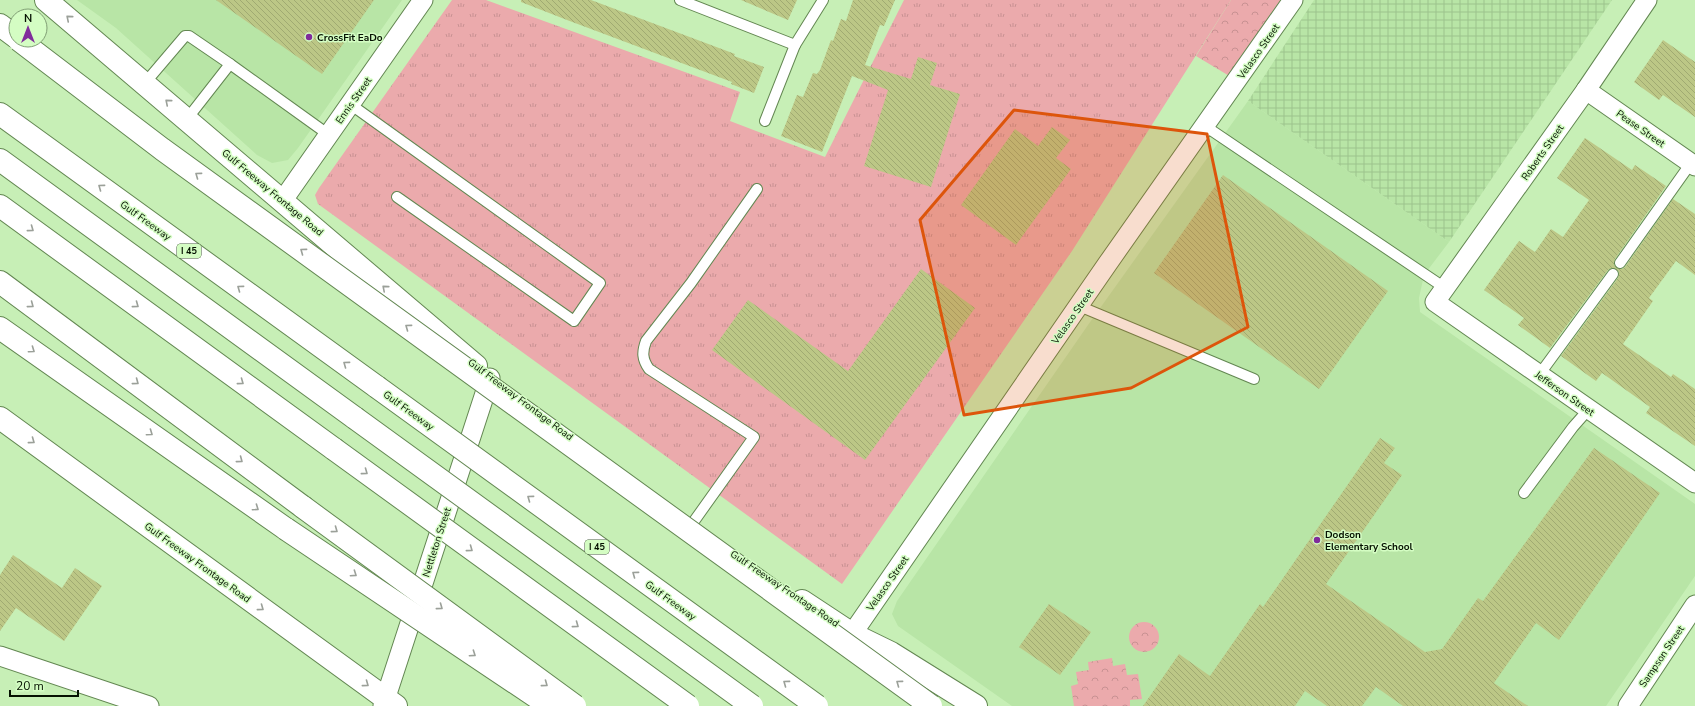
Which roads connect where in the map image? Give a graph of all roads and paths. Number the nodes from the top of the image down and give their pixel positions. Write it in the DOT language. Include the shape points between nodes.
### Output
graph roads {
  1 [pos="46,0"];
  2 [pos="423,0"];
  3 [pos="680,0"];
  4 [pos="823,0"];
  5 [pos="1293,0"];
  6 [pos="1646,0"];
  7 [pos="795,45"];
  8 [pos="30,48"];
  9 [pos="230,64"];
  10 [pos="145,83"];
  11 [pos="1586,90"];
  12 [pos="350,104"];
  13 [pos="0,114"];
  14 [pos="188,119"];
  15 [pos="765,121"];
  16 [pos="1205,126"];
  17 [pos="329,135"];
  18 [pos="0,160"];
  19 [pos="1693,165"];
  20 [pos="758,189"];
  21 [pos="397,197"];
  22 [pos="283,200"];
  23 [pos="0,206"];
  24 [pos="1620,263"];
  25 [pos="1613,274"];
  26 [pos="0,282"];
  27 [pos="1440,295"];
  28 [pos="1079,306"];
  29 [pos="0,328"];
  30 [pos="1539,375"];
  31 [pos="490,378"];
  32 [pos="1254,379"];
  33 [pos="1588,410"];
  34 [pos="1,420"];
  35 [pos="1695,483"];
  36 [pos="1524,493"];
  37 [pos="692,524"];
  38 [pos="1695,605"];
  39 [pos="852,634"];
  40 [pos="0,656"];
  41 [pos="388,704"];
  42 [pos="149,706"];
  43 [pos="550,706"];
  44 [pos="575,706"];
  45 [pos="688,706"];
  46 [pos="752,706"];
  47 [pos="817,706"];
  48 [pos="931,706"];
  49 [pos="976,706"];
  50 [pos="1628,706"];
  10 -- 1 [label="main road, Gulf Freeway Frontage Road, one-way"];
  2 -- 12 [label="street, Ennis Street"];
  3 -- 7 [label="lane"];
  4 -- 7 [label="lane"];
  5 -- 16 [label="street, Velasco Street"];
  6 -- 11 [label="street, Roberts Street"];
  7 -- 15 [label="lane"];
  48 -- 8 [label="main road, one-way, bridge" via="168,153"];
  9 -- 10 [label="lane" via="190,36 184,36"];
  9 -- 14 [label="lane"];
  9 -- 17 [label="lane"];
  14 -- 10 [label="main road, Gulf Freeway Frontage Road, one-way"];
  11 -- 19 [label="street, Pease Street"];
  11 -- 27 [label="street, Roberts Street"];
  12 -- 17 [label="street, Ennis Street"];
  12 -- 21 [label="lane" via="600,283 574,320"];
  47 -- 13 [label="main road, Gulf Freeway / I 45, one-way, bridge"];
  14 -- 22 [label="main road, Gulf Freeway Frontage Road"];
  16 -- 27 [label="lane"];
  16 -- 28 [label="street, Velasco Street"];
  17 -- 22 [label="street, Ennis Street"];
  18 -- 46 [label="main road, bridge"];
  19 -- 24 [label="lane"];
  20 -- 37 [label="lane" via="692,283 646,341 642,352 649,369 754,437"];
  31 -- 22 [label="main road, Gulf Freeway Frontage Road, one-way"];
  23 -- 45 [label="main road, one-way, bridge"];
  25 -- 30 [label="lane"];
  26 -- 44 [label="main road, one-way, bridge"];
  27 -- 30 [label="street, Jefferson Street"];
  28 -- 32 [label="lane"];
  28 -- 39 [label="street, Velasco Street"];
  29 -- 43 [label="main road, one-way, bridge" via="286,529"];
  30 -- 33 [label="street, Jefferson Street"];
  31 -- 37 [label="main road, Gulf Freeway Frontage Road"];
  31 -- 41 [label="street, Nettleton Street"];
  33 -- 35 [label="street, Jefferson Street"];
  33 -- 36 [label="lane"];
  34 -- 41 [label="main road, Gulf Freeway Frontage Road, one-way"];
  37 -- 39 [label="main road, Gulf Freeway Frontage Road" via="777,585"];
  38 -- 50 [label="street, Sampson Street"];
  39 -- 49 [label="main road, Gulf Freeway Frontage Road" via="891,653"];
  40 -- 42 [label="street"];
}
